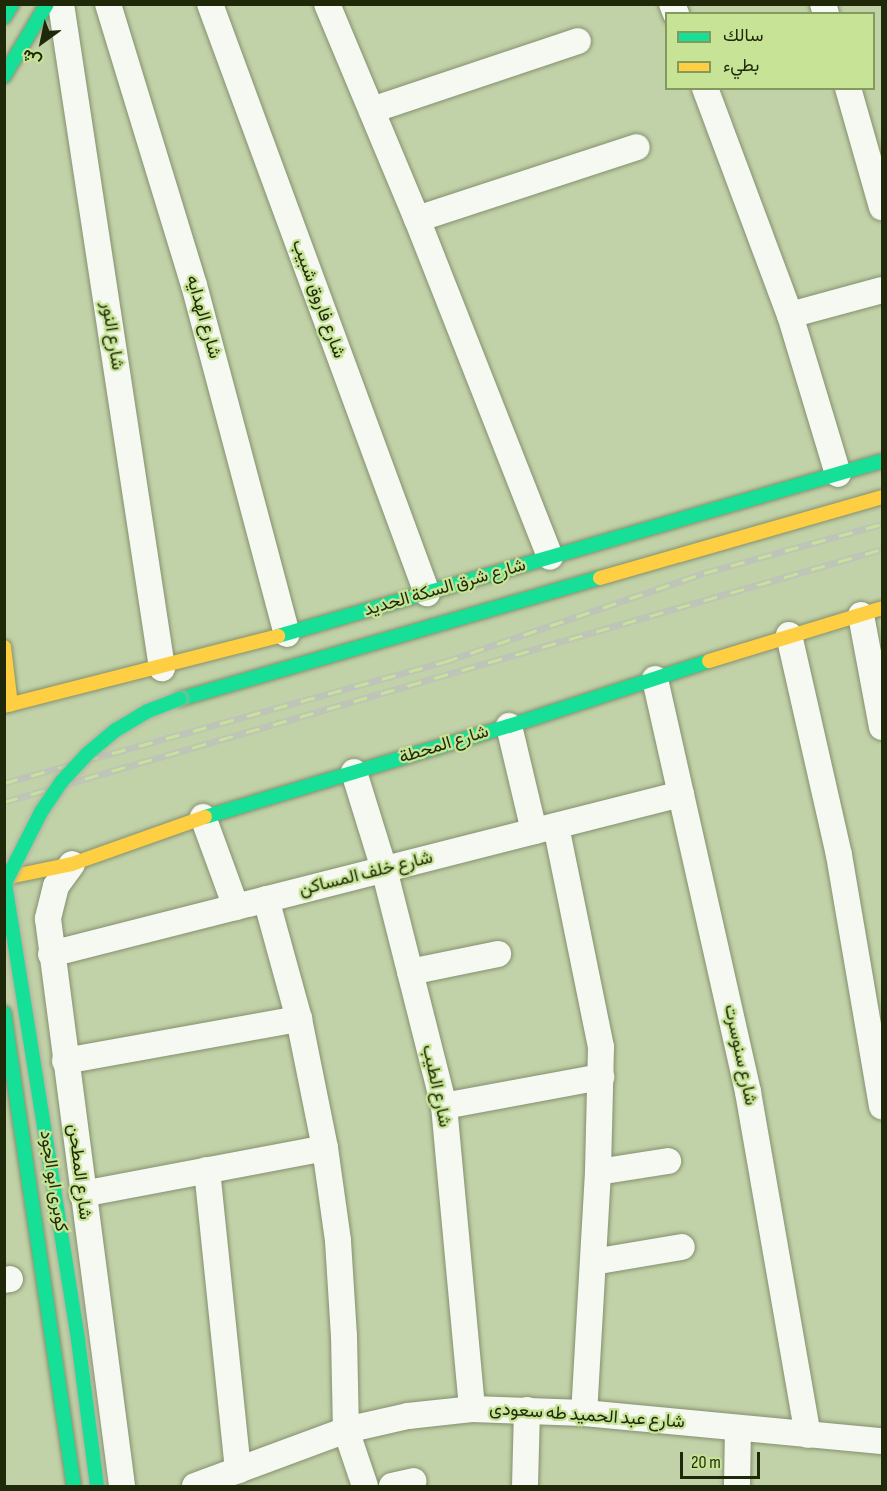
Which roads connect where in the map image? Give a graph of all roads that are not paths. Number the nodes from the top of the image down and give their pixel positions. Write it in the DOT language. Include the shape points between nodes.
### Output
graph roads {
  1 [pos="12,4"];
  2 [pos="47,4"];
  3 [pos="61,4"];
  4 [pos="108,4"];
  5 [pos="210,4"];
  6 [pos="333,6"];
  7 [pos="4,17"];
  8 [pos="578,41"];
  9 [pos="4,76"];
  10 [pos="706,90"];
  11 [pos="849,90"];
  12 [pos="372,110"];
  13 [pos="637,147"];
  14 [pos="882,207"];
  15 [pos="417,219"];
  16 [pos="882,290"];
  17 [pos="790,315"];
  18 [pos="882,461"];
  19 [pos="838,474"];
  20 [pos="882,497"];
  21 [pos="550,557"];
  22 [pos="427,593"];
  23 [pos="872,612"];
  24 [pos="287,634"];
  25 [pos="789,635"];
  26 [pos="4,647"];
  27 [pos="162,668"];
  28 [pos="655,679"];
  29 [pos="8,705"];
  30 [pos="509,726"];
  31 [pos="882,727"];
  32 [pos="354,772"];
  33 [pos="681,794"];
  34 [pos="203,817"];
  35 [pos="545,828"];
  36 [pos="72,864"];
  37 [pos="384,869"];
  38 [pos="5,879"];
  39 [pos="266,899"];
  40 [pos="236,907"];
  41 [pos="51,954"];
  42 [pos="498,954"];
  43 [pos="410,972"];
  44 [pos="4,1013"];
  45 [pos="299,1018"];
  46 [pos="65,1061"];
  47 [pos="601,1077"];
  48 [pos="444,1106"];
  49 [pos="882,1106"];
  50 [pos="325,1148"];
  51 [pos="668,1161"];
  52 [pos="207,1170"];
  53 [pos="598,1172"];
  54 [pos="82,1194"];
  55 [pos="682,1247"];
  56 [pos="593,1262"];
  57 [pos="471,1409"];
  58 [pos="527,1410"];
  59 [pos="584,1413"];
  60 [pos="738,1428"];
  61 [pos="346,1430"];
  62 [pos="808,1435"];
  63 [pos="882,1441"];
  64 [pos="237,1470"];
  65 [pos="74,1486"];
  66 [pos="97,1486"];
  67 [pos="122,1486"];
  68 [pos="195,1486"];
  69 [pos="365,1486"];
  70 [pos="525,1486"];
  71 [pos="737,1486"];
  1 -- 7 [label="main road"];
  2 -- 9 [label="main road"];
  3 -- 27 [label="street, شارع النور"];
  4 -- 24 [label="street, شارع الهدايه" via="198,297"];
  5 -- 22 [label="street, شارع فاروق شبيب"];
  6 -- 12 [label="street"];
  8 -- 12 [label="street"];
  10 -- 17 [label="street"];
  11 -- 14 [label="street"];
  12 -- 15 [label="street"];
  13 -- 15 [label="street"];
  15 -- 21 [label="street"];
  16 -- 17 [label="street"];
  17 -- 19 [label="street"];
  18 -- 19 [label="main road, شارع شرق السكة الحديد"];
  19 -- 21 [label="main road, شارع شرق السكة الحديد"];
  20 -- 38 [label="main road, bridge" via="148,711 116,730 62,781"];
  21 -- 22 [label="main road, شارع شرق السكة الحديد"];
  22 -- 24 [label="main road, شارع شرق السكة الحديد"];
  23 -- 25 [label="main road, شارع المحطة"];
  23 -- 31 [label="street"];
  24 -- 27 [label="main road, شارع شرق السكة الحديد"];
  25 -- 28 [label="main road, شارع المحطة"];
  25 -- 49 [label="street" via="839,855"];
  26 -- 29 [label="main road"];
  27 -- 29 [label="main road, شارع شرق السكة الحديد"];
  28 -- 30 [label="main road, شارع المحطة"];
  28 -- 33 [label="street, شارع سنوسرت"];
  30 -- 32 [label="main road, شارع المحطة"];
  30 -- 35 [label="street"];
  32 -- 34 [label="main road, شارع المحطة"];
  32 -- 37 [label="street, شارع الطيب"];
  33 -- 35 [label="street, شارع خلف المساكن"];
  33 -- 62 [label="street, شارع سنوسرت" via="748,1092"];
  34 -- 36 [label="main road, شارع المحطة"];
  34 -- 40 [label="street"];
  35 -- 37 [label="street, شارع خلف المساكن"];
  35 -- 47 [label="street" via="600,1047"];
  36 -- 38 [label="main road, شارع المحطة"];
  36 -- 41 [label="street, شارع المطحن" via="53,897 48,919"];
  37 -- 39 [label="street, شارع خلف المساكن"];
  37 -- 43 [label="street, شارع الطيب"];
  38 -- 66 [label="main road, كوبرى ابو الجود, bridge" via="78,1340"];
  39 -- 40 [label="street, شارع خلف المساكن"];
  39 -- 45 [label="street"];
  40 -- 41 [label="street, شارع خلف المساكن"];
  41 -- 46 [label="street, شارع المطحن"];
  42 -- 43 [label="street"];
  43 -- 48 [label="street, شارع الطيب"];
  44 -- 65 [label="main road, كوبرى ابو الجود"];
  45 -- 46 [label="street"];
  45 -- 50 [label="street"];
  46 -- 54 [label="street, شارع المطحن"];
  47 -- 48 [label="street"];
  47 -- 53 [label="street"];
  48 -- 57 [label="street, شارع الطيب"];
  50 -- 52 [label="street"];
  50 -- 61 [label="street" via="338,1241"];
  51 -- 53 [label="street"];
  52 -- 54 [label="street"];
  52 -- 64 [label="street"];
  53 -- 56 [label="street"];
  54 -- 67 [label="street, شارع المطحن"];
  55 -- 56 [label="street"];
  56 -- 59 [label="street"];
  57 -- 58 [label="street, شارع عبد الحميد طه سعودى"];
  57 -- 61 [label="street, شارع عبد الحميد طه سعودى" via="408,1416"];
  58 -- 59 [label="street, شارع عبد الحميد طه سعودى"];
  58 -- 70 [label="street"];
  59 -- 60 [label="street, شارع عبد الحميد طه سعودى"];
  60 -- 62 [label="street, شارع عبد الحميد طه سعودى"];
  60 -- 71 [label="street"];
  61 -- 64 [label="street, شارع عبد الحميد طه سعودى"];
  61 -- 69 [label="street"];
  62 -- 63 [label="street, شارع عبد الحميد طه سعودى"];
  64 -- 68 [label="street, شارع عبد الحميد طه سعودى"];
}
